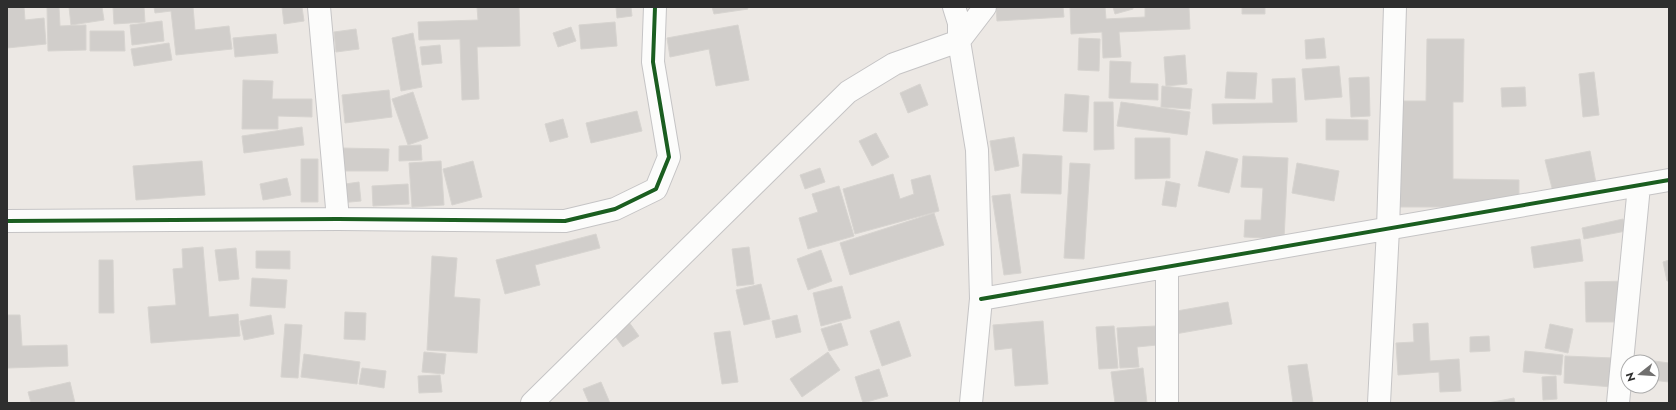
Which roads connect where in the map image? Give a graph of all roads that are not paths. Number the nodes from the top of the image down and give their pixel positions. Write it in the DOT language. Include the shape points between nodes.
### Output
graph roads {
  1 [pos="319,7"];
  2 [pos="655,7"];
  3 [pos="985,7"];
  4 [pos="1395,7"];
  5 [pos="957,24"];
  6 [pos="1669,180"];
  7 [pos="1639,186"];
  8 [pos="338,219"];
  9 [pos="7,221"];
  10 [pos="1388,229"];
  11 [pos="1167,267"];
  12 [pos="981,299"];
  13 [pos="532,403"];
  14 [pos="971,403"];
  15 [pos="1167,403"];
  16 [pos="1379,403"];
  17 [pos="1618,403"];
  1 -- 8 [label="street"];
  2 -- 8 [label="street" via="653,62 669,157 656,189 615,209 565,221"];
  3 -- 5 [label="street"];
  4 -- 10 [label="street"];
  5 -- 12 [label="street" via="976,150"];
  5 -- 13 [label="street" via="848,92"];
  6 -- 7 [label="street"];
  7 -- 10 [label="street"];
  7 -- 17 [label="street"];
  8 -- 9 [label="street"];
  10 -- 11 [label="street"];
  10 -- 16 [label="street"];
  11 -- 12 [label="street"];
  11 -- 15 [label="street"];
  12 -- 14 [label="street"];
}
